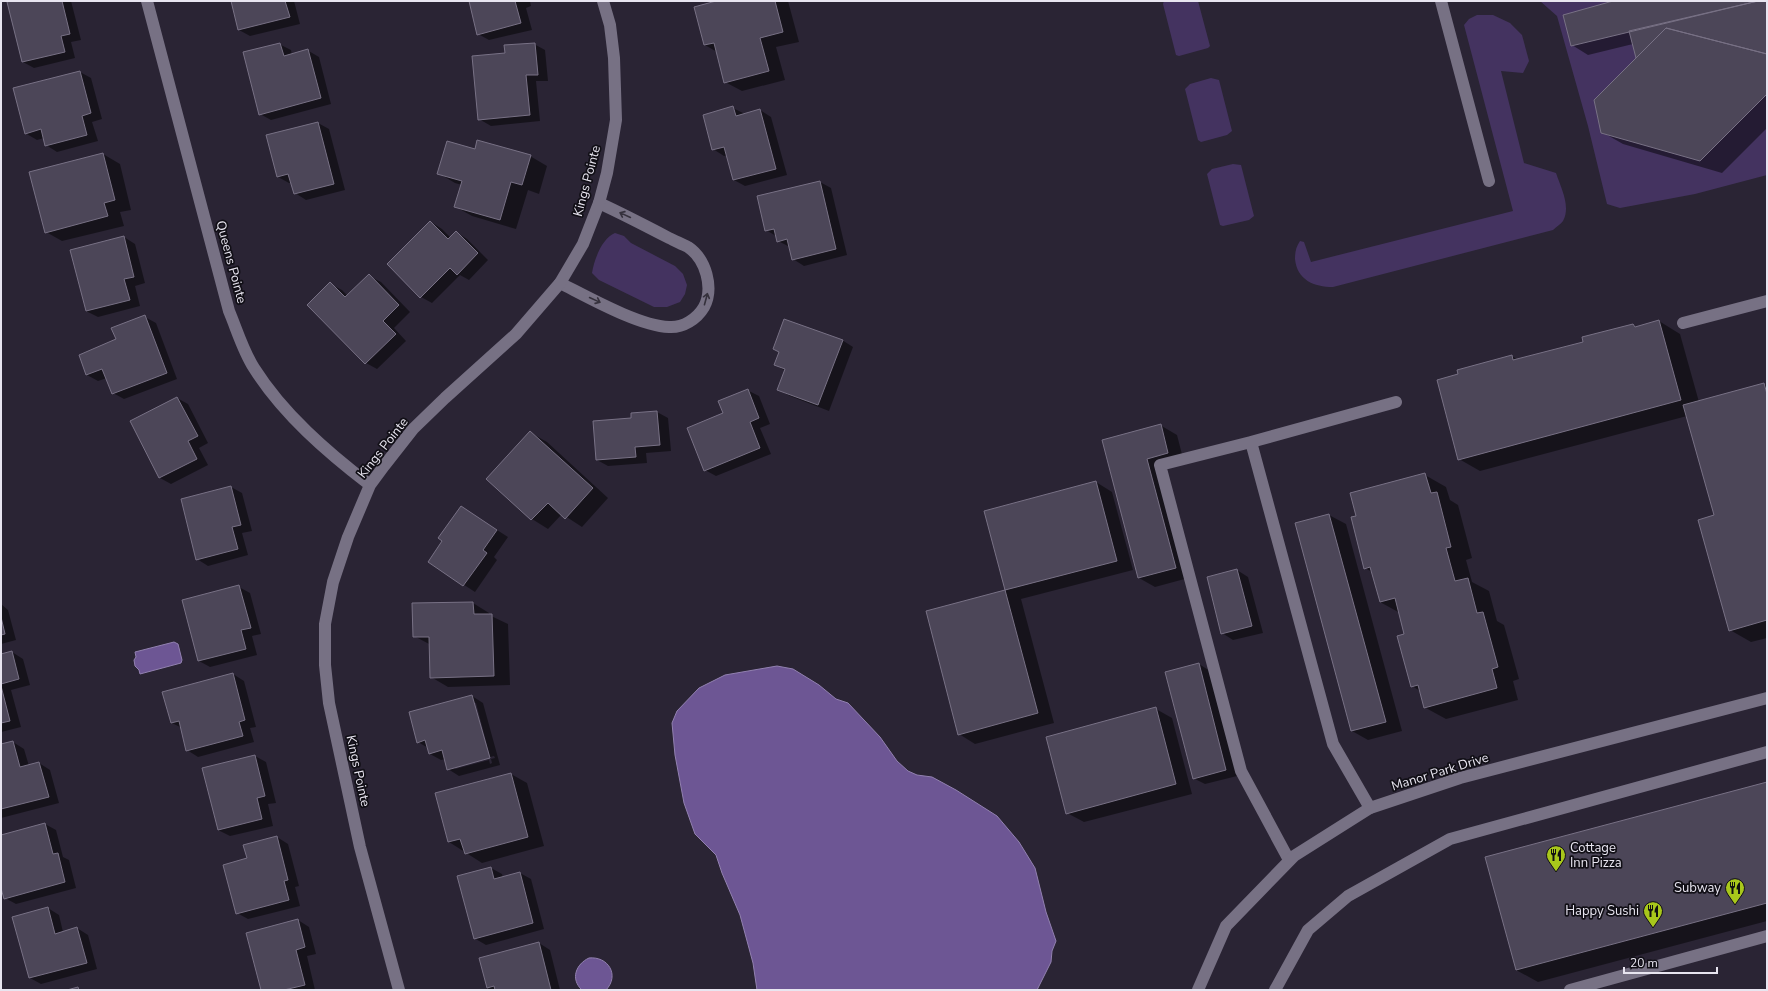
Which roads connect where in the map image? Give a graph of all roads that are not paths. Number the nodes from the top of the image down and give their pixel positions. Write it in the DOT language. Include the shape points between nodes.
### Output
graph roads {
  1 [pos="147,1"];
  2 [pos="603,1"];
  3 [pos="1441,1"];
  4 [pos="1489,181"];
  5 [pos="599,203"];
  6 [pos="560,283"];
  7 [pos="1767,302"];
  8 [pos="1683,323"];
  9 [pos="1396,402"];
  10 [pos="1251,442"];
  11 [pos="370,485"];
  12 [pos="1767,698"];
  13 [pos="1767,752"];
  14 [pos="1370,808"];
  15 [pos="1289,860"];
  16 [pos="1767,936"];
  17 [pos="399,990"];
  18 [pos="1198,990"];
  19 [pos="1275,990"];
  20 [pos="1570,990"];
  1 -- 11 [label="street, Queens Pointe" via="229,311 241,340 254,367 275,397 299,424 334,457"];
  2 -- 5 [label="street, Kings Pointe" via="610,25 614,58 616,120"];
  3 -- 4 [label="street"];
  5 -- 6 [label="street, Kings Pointe" via="583,244"];
  6 -- 5 [label="street, one-way" via="653,325 682,325 693,320 707,301 709,286 706,272 689,248"];
  6 -- 11 [label="street, Kings Pointe" via="516,334 413,429"];
  7 -- 8 [label="street"];
  9 -- 10 [label="street"];
  10 -- 14 [label="street" via="1333,744"];
  10 -- 15 [label="street" via="1160,465 1241,770"];
  11 -- 17 [label="street, Kings Pointe" via="348,537 333,582 325,624 325,665 329,703 360,847"];
  12 -- 14 [label="street, Manor Park Drive" via="1460,778"];
  13 -- 19 [label="street" via="1450,838 1348,896 1308,930"];
  14 -- 15 [label="street, Manor Park Drive"];
  15 -- 18 [label="street, Manor Park Drive" via="1226,926"];
  16 -- 20 [label="street"];
}
